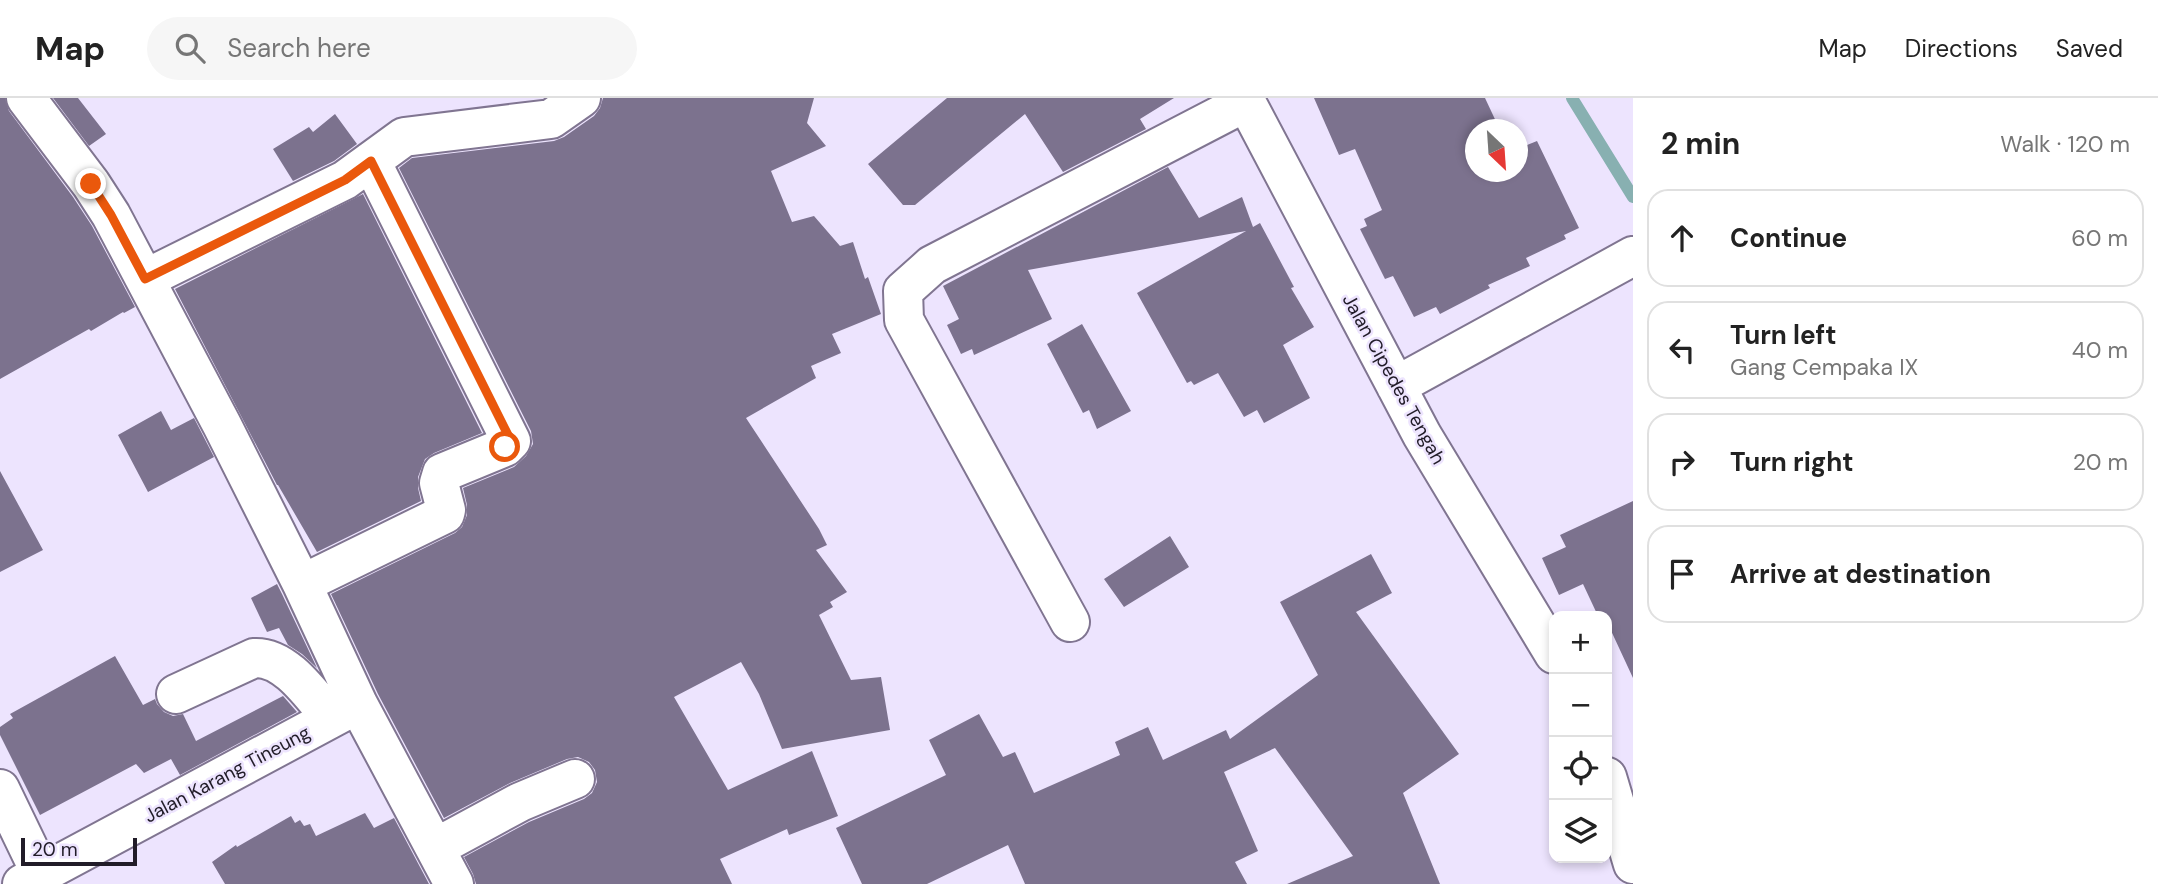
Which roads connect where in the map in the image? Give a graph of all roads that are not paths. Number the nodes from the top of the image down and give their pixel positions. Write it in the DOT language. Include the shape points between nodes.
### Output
graph roads {
  1 [pos="26,98"];
  2 [pos="581,98"];
  3 [pos="1245,100"];
  4 [pos="371,161"];
  5 [pos="1633,256"];
  6 [pos="145,279"];
  7 [pos="1396,386"];
  8 [pos="302,584"];
  9 [pos="1070,622"];
  10 [pos="1549,646"];
  11 [pos="176,694"];
  12 [pos="345,711"];
  13 [pos="575,779"];
  14 [pos="0,789"];
  15 [pos="1612,794"];
  16 [pos="435,848"];
  17 [pos="1633,864"];
  18 [pos="32,879"];
  19 [pos="454,884"];
  1 -- 6 [label="street" via="91,184"];
  2 -- 4 [label="street" via="551,119 404,137"];
  3 -- 7 [label="street, Jalan Cipedes Tengah"];
  3 -- 9 [label="street" via="932,265 903,291 904,320"];
  4 -- 6 [label="street" via="345,180"];
  4 -- 8 [label="street" via="511,441 442,473 439,483 445,514"];
  5 -- 7 [label="street"];
  6 -- 8 [label="street"];
  7 -- 10 [label="street, Jalan Cipedes Tengah"];
  8 -- 12 [label="street"];
  11 -- 12 [label="street" via="254,658 264,658"];
  12 -- 16 [label="street"];
  12 -- 18 [label="street, Jalan Karang Tineung"];
  13 -- 16 [label="street"];
  14 -- 18 [label="street"];
  15 -- 17 [label="street"];
  16 -- 19 [label="street"];
}
